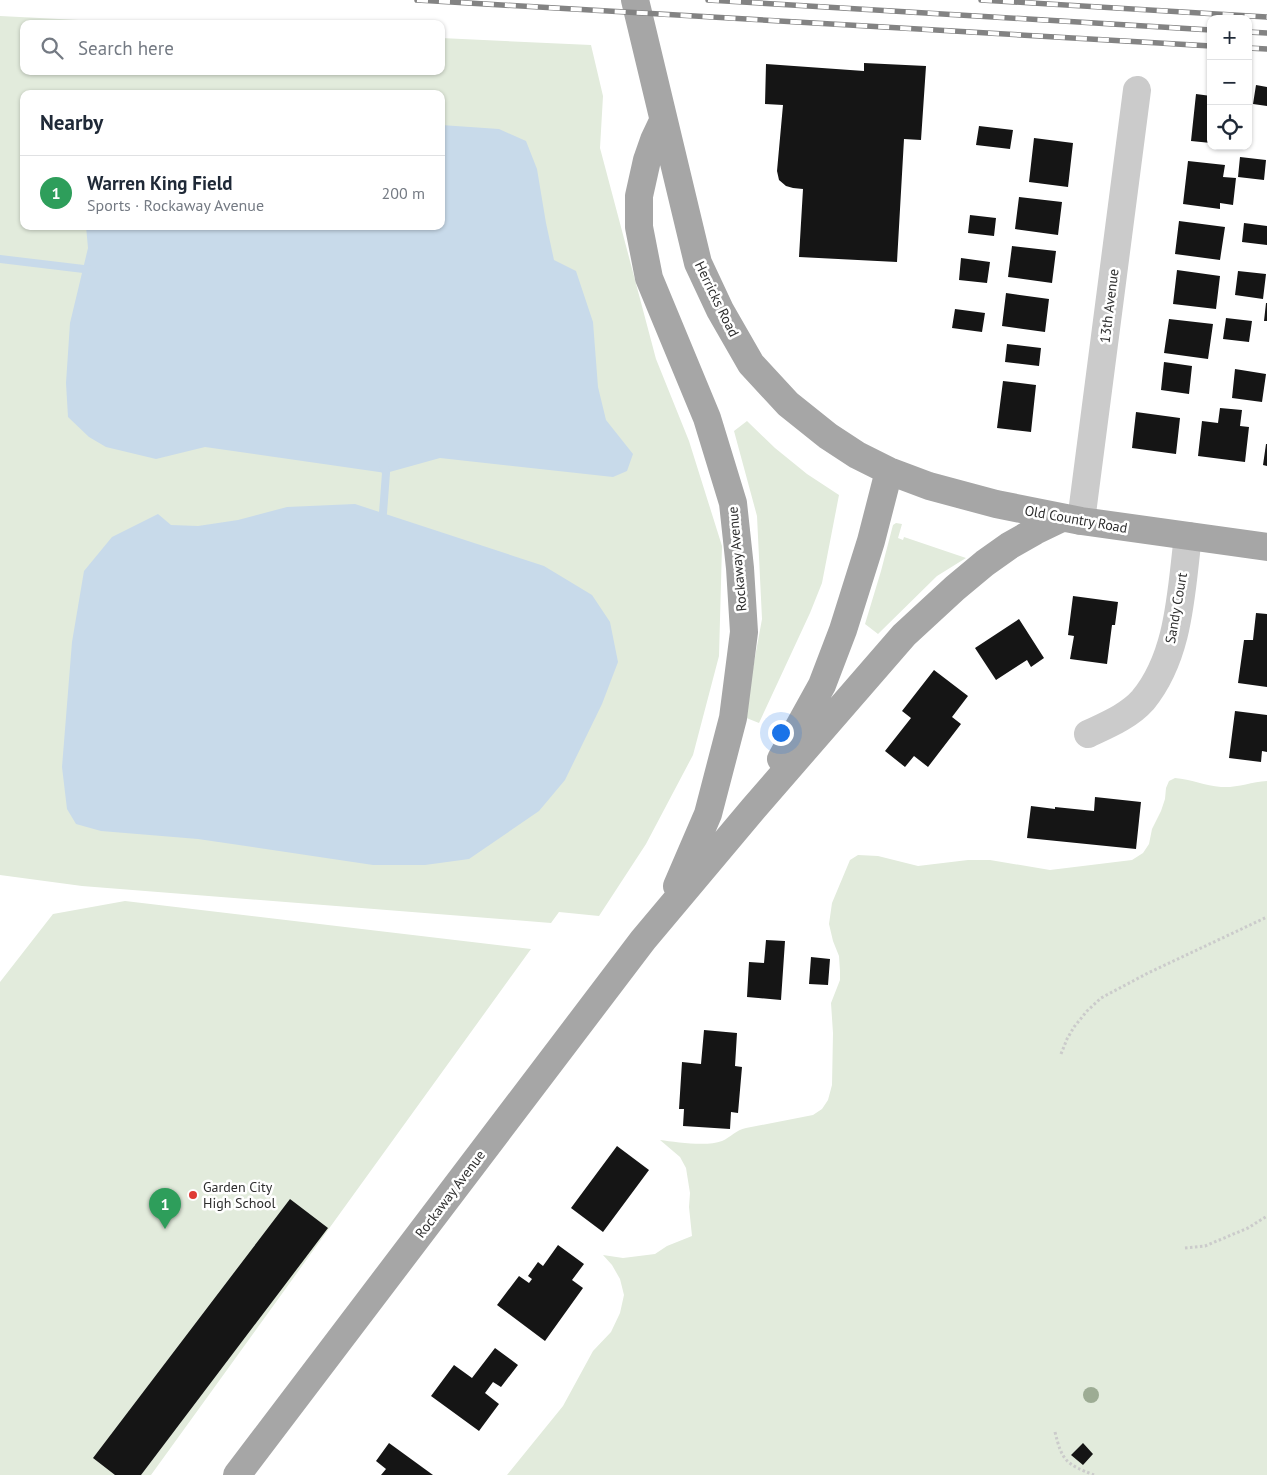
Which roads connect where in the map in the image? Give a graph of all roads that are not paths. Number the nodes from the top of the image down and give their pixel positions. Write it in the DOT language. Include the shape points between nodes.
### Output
graph roads {
  1 [pos="635,0"];
  2 [pos="1137,90"];
  3 [pos="663,121"];
  4 [pos="890,471"];
  5 [pos="1072,520"];
  6 [pos="1188,536"];
  7 [pos="1267,547"];
  8 [pos="1088,734"];
  9 [pos="753,809"];
  10 [pos="664,915"];
  11 [pos="237,1475"];
  1 -- 3 [label="main road, Herricks Road"];
  2 -- 5 [label="street, 13th Avenue"];
  3 -- 4 [label="main road, Herricks Road" via="698,263 751,364 788,404 828,436"];
  3 -- 10 [label="main road, Rockaway Avenue" via="647,160 639,196 639,227 649,278 706,418 733,503 744,632 732,718 708,814"];
  4 -- 5 [label="main road, Old Country Road" via="929,486"];
  4 -- 9 [label="main road, Rockaway Avenue" via="843,630 822,684"];
  5 -- 6 [label="main road, Old Country Road"];
  5 -- 9 [label="main road, Rockaway Avenue" via="1035,531 955,588 904,635"];
  6 -- 7 [label="main road, Old Country Road"];
  6 -- 8 [label="street, Sandy Court" via="1178,617 1170,648 1156,679 1142,701 1121,718"];
  9 -- 10 [label="main road, Rockaway Avenue"];
  10 -- 11 [label="main road, Rockaway Avenue"];
}
